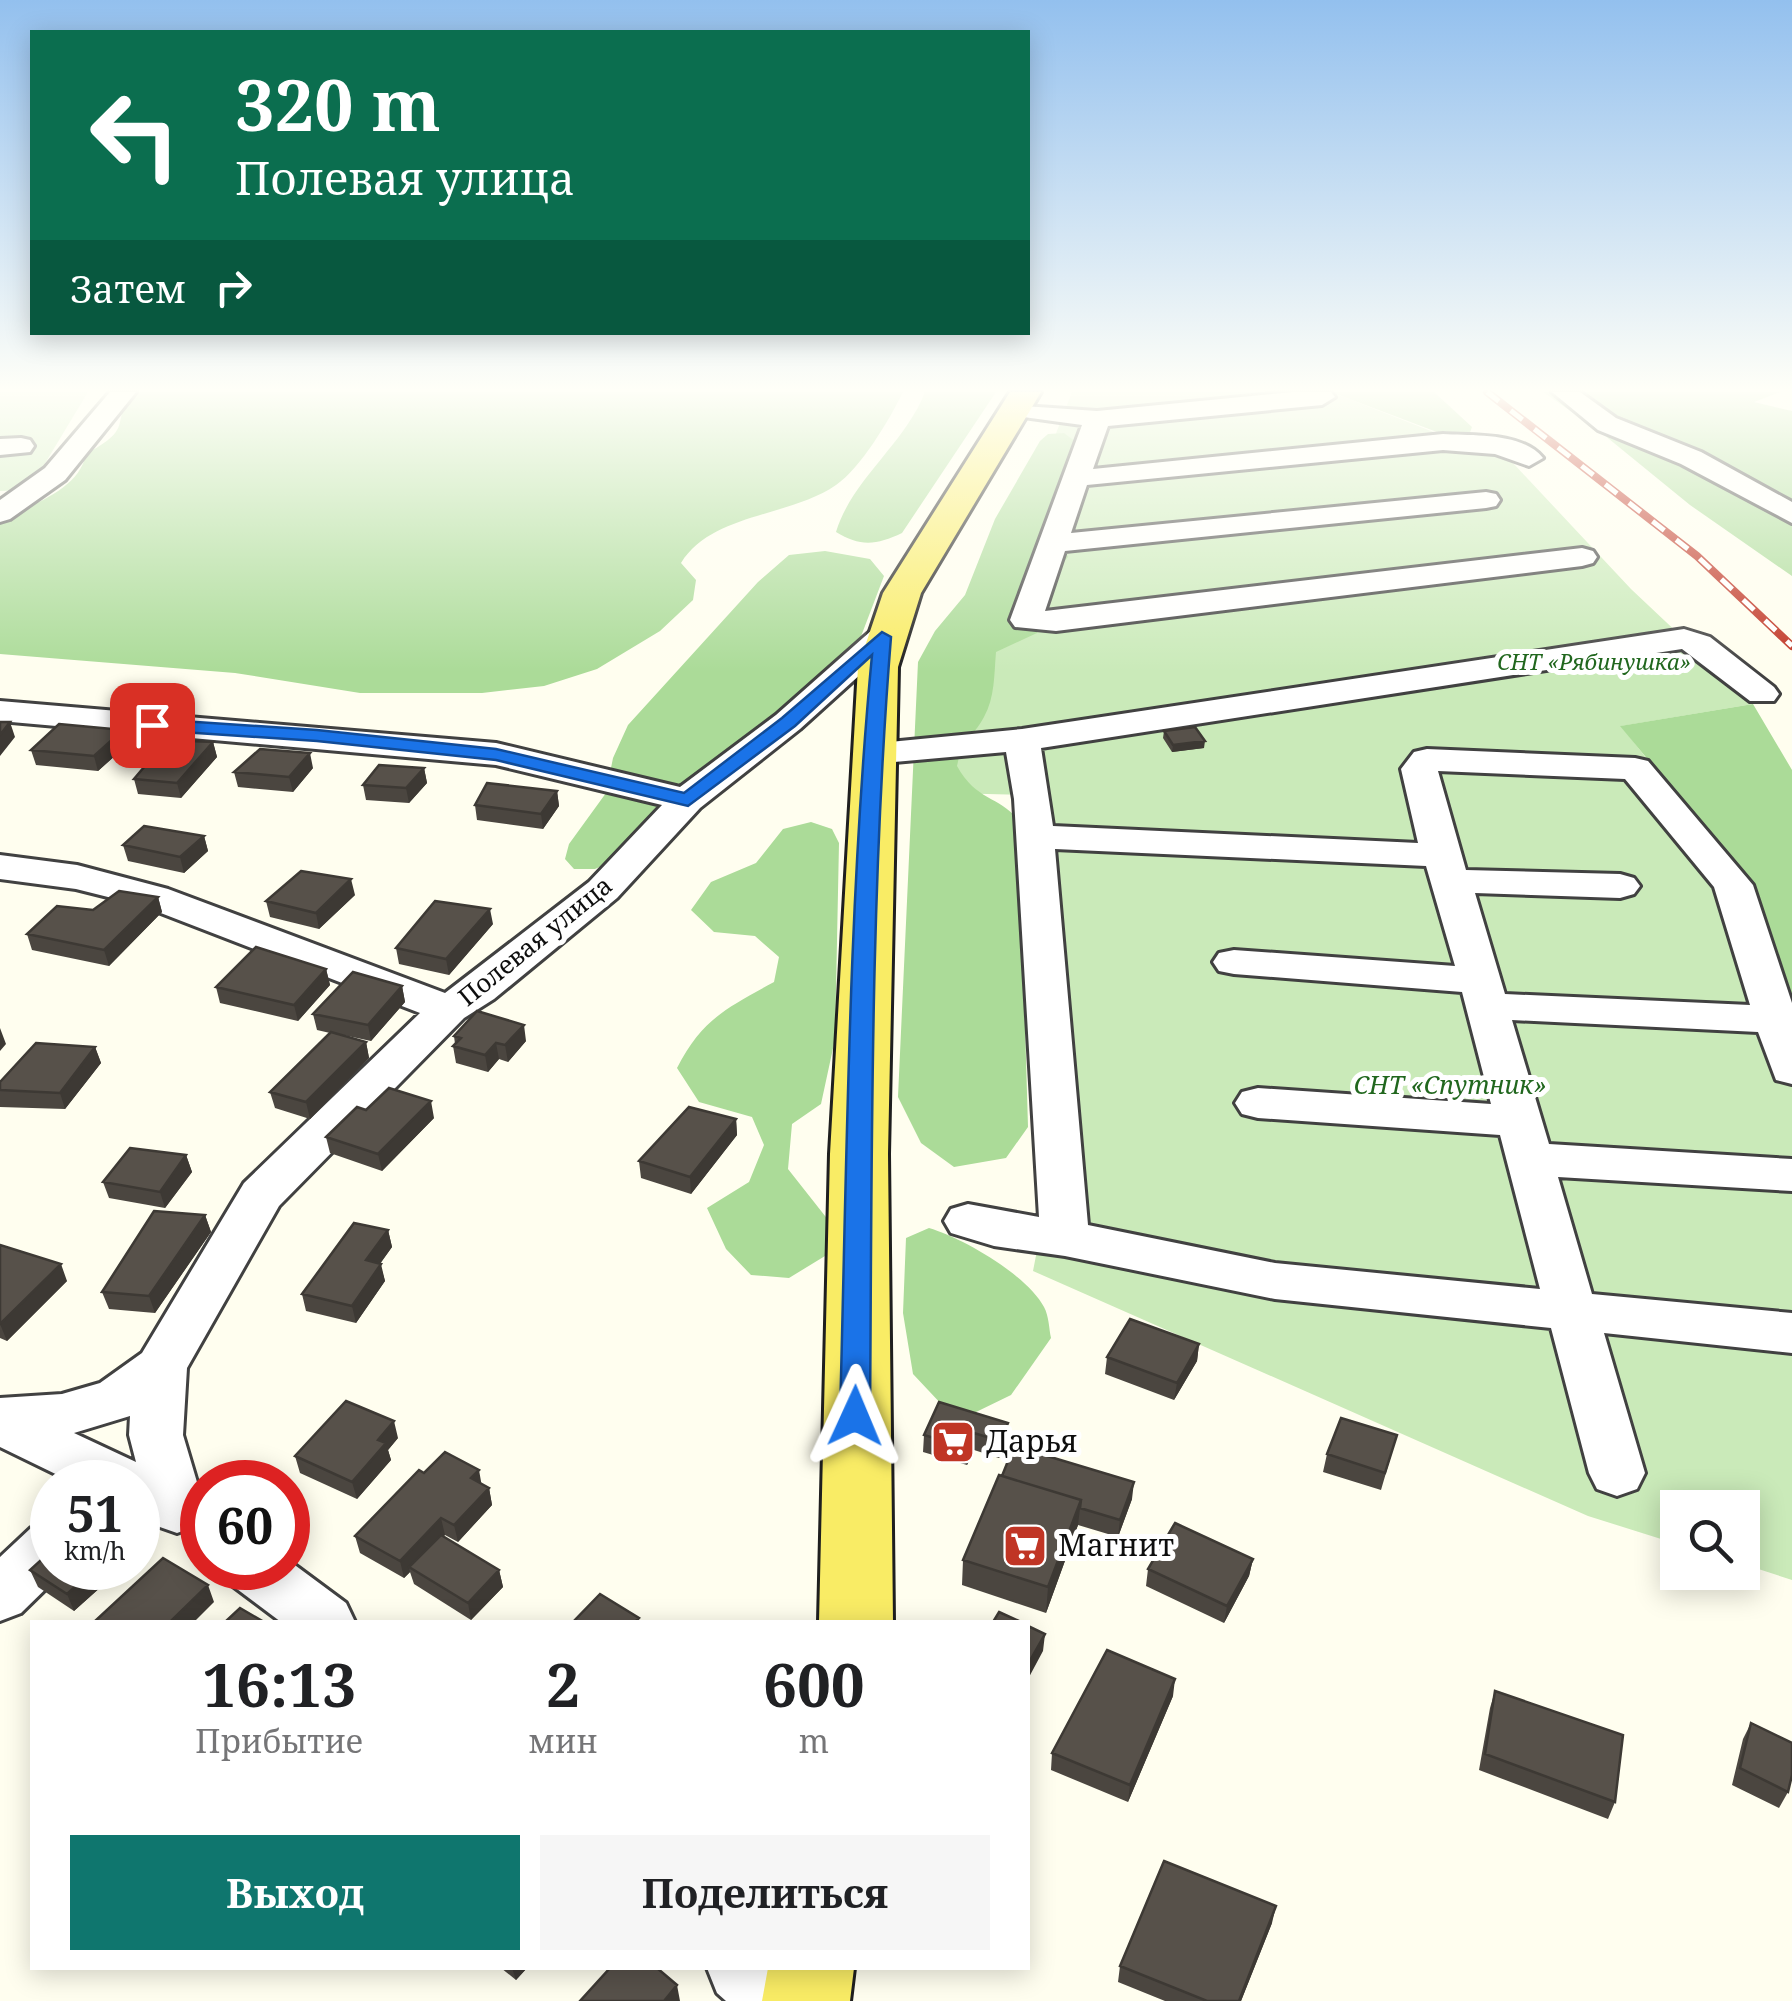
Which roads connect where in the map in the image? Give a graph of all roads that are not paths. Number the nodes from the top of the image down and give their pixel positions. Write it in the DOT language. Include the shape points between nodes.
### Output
graph roads {
  1 [pos="39,485"];
  2 [pos="972,485"];
  3 [pos="1074,485"];
  4 [pos="1740,485"];
  5 [pos="1486,500"];
  6 [pos="0,514"];
  7 [pos="1792,514"];
  8 [pos="1054,542"];
  9 [pos="1582,557"];
  10 [pos="882,637"];
  11 [pos="1762,694"];
  12 [pos="0,711"];
  13 [pos="1022,740"];
  14 [pos="872,754"];
  15 [pos="688,800"];
  16 [pos="1035,837"];
  17 [pos="0,867"];
  18 [pos="1446,868"];
  19 [pos="1620,886"];
  20 [pos="1234,962"];
  21 [pos="1484,994"];
  22 [pos="449,1009"];
  23 [pos="1778,1020"];
  24 [pos="1792,1070"];
  25 [pos="1258,1103"];
  26 [pos="1524,1140"];
  27 [pos="1792,1175"];
  28 [pos="968,1221"];
  29 [pos="1066,1238"];
  30 [pos="1572,1311"];
  31 [pos="1792,1333"];
  32 [pos="161,1367"];
  33 [pos="0,1420"];
  34 [pos="78,1460"];
  35 [pos="152,1460"];
  36 [pos="1616,1472"];
  37 [pos="30,1566"];
  38 [pos="283,1590"];
  39 [pos="0,1595"];
  40 [pos="322,1620"];
  41 [pos="856,1620"];
  42 [pos="744,1970"];
  43 [pos="811,1970"];
  44 [pos="776,2001"];
  45 [pos="806,2001"];
  1 -- 6 [label="street"];
  2 -- 10 [label="main road" via="926,550"];
  3 -- 8 [label="street"];
  4 -- 7 [label="street"];
  5 -- 8 [label="street"];
  8 -- 9 [label="street" via="1026,620"];
  10 -- 14 [label="main road"];
  10 -- 15 [label="street, Полевая улица"];
  11 -- 13 [label="street" via="1700,644 1684,639"];
  12 -- 15 [label="street" via="496,754"];
  13 -- 14 [label="street"];
  13 -- 16 [label="street"];
  14 -- 41 [label="main road" via="859,1154"];
  15 -- 22 [label="street, Полевая улица" via="604,890"];
  16 -- 18 [label="street"];
  16 -- 29 [label="street"];
  17 -- 22 [label="street, Полевая улица" via="154,896"];
  18 -- 19 [label="street"];
  18 -- 21 [label="street"];
  18 -- 23 [label="street" via="1419,769 1427,760 1635,769 1732,885"];
  20 -- 21 [label="street"];
  21 -- 23 [label="street"];
  21 -- 26 [label="street"];
  22 -- 32 [label="street" via="261,1195"];
  23 -- 24 [label="street"];
  25 -- 26 [label="street"];
  26 -- 27 [label="street"];
  26 -- 30 [label="street"];
  28 -- 29 [label="street"];
  29 -- 30 [label="street" via="1275,1281"];
  30 -- 31 [label="street"];
  30 -- 36 [label="street"];
  32 -- 33 [label="street" via="118,1399 62,1416"];
  32 -- 35 [label="street"];
  33 -- 34 [label="street"];
  37 -- 39 [label="street"];
  38 -- 40 [label="street"];
  42 -- 44 [label="street"];
  43 -- 45 [label="main road"];
}
